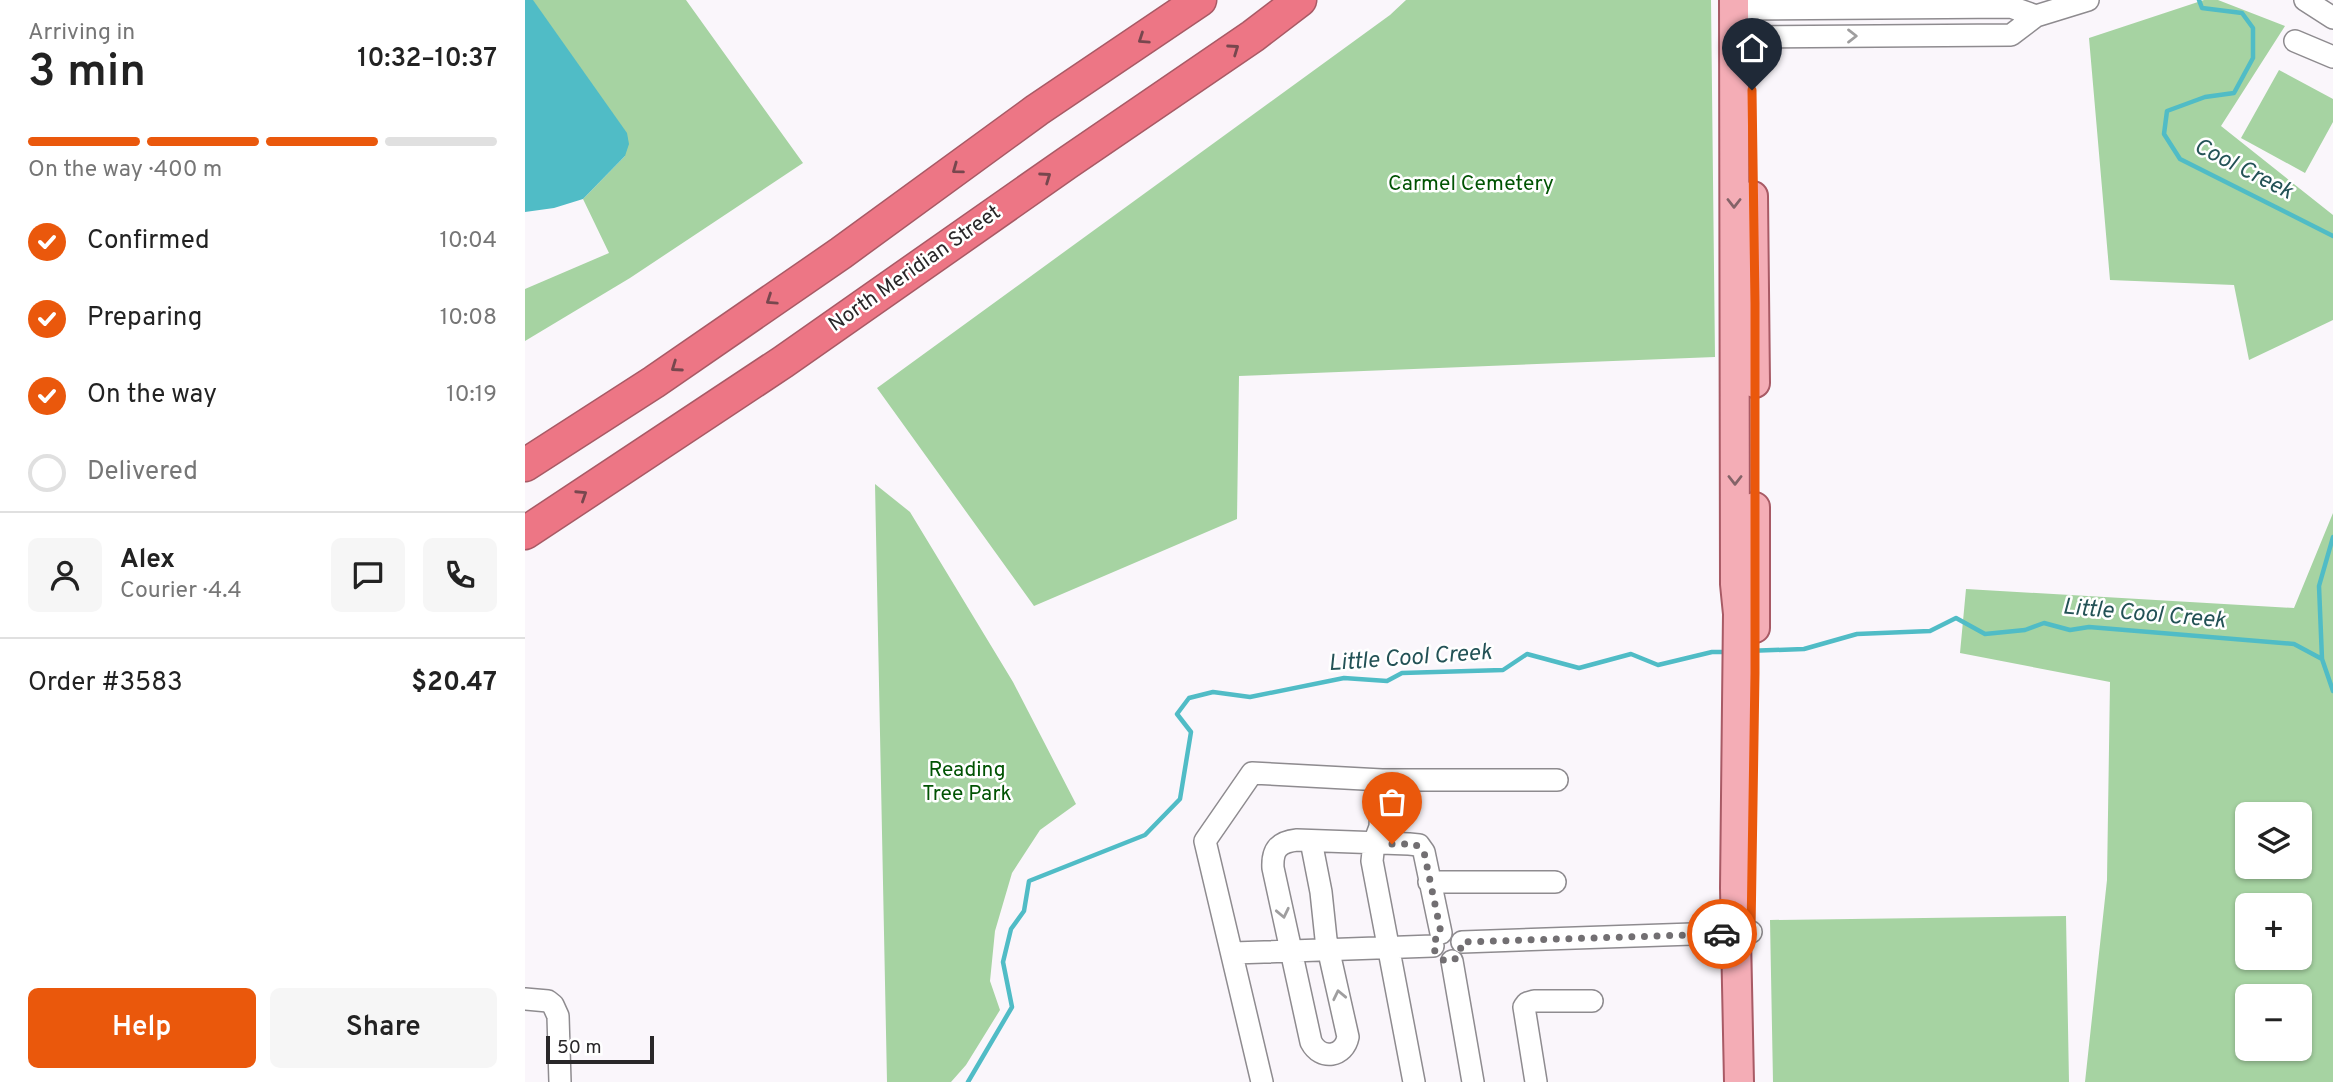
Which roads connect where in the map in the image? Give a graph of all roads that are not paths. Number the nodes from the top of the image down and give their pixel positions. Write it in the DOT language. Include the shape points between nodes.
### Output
graph roads {
  1 [pos="1200,0"];
  2 [pos="1300,0"];
  3 [pos="2088,0"];
  4 [pos="2305,0"];
  5 [pos="1742,4"];
  6 [pos="1811,4"];
  7 [pos="1934,4"];
  8 [pos="2331,11"];
  9 [pos="2036,16"];
  10 [pos="1811,36"];
  11 [pos="1935,36"];
  12 [pos="1743,37"];
  13 [pos="2295,41"];
  14 [pos="2333,57"];
  15 [pos="525,465"];
  16 [pos="525,533"];
  17 [pos="1382,780"];
  18 [pos="1557,780"];
  19 [pos="1311,841"];
  20 [pos="1374,843"];
  21 [pos="1429,882"];
  22 [pos="1555,882"];
  23 [pos="1743,932"];
  24 [pos="1437,939"];
  25 [pos="1388,947"];
  26 [pos="1328,949"];
  27 [pos="1290,950"];
  28 [pos="1457,951"];
  29 [pos="1233,953"];
  30 [pos="525,999"];
  31 [pos="1592,1001"];
  32 [pos="560,1082"];
  33 [pos="1262,1082"];
  34 [pos="1414,1082"];
  35 [pos="1473,1082"];
  36 [pos="1536,1082"];
  37 [pos="1739,1082"];
  38 [pos="1752,1082"];
  1 -- 15 [label="highway, one-way" via="654,382"];
  16 -- 2 [label="highway, North Meridian Street, one-way" via="783,362"];
  3 -- 9 [label="street"];
  4 -- 8 [label="street"];
  5 -- 6 [label="street"];
  5 -- 12 [label="main road"];
  6 -- 7 [label="street"];
  6 -- 10 [label="street"];
  7 -- 9 [label="street" via="2011,7"];
  7 -- 11 [label="street"];
  9 -- 11 [label="street" via="2011,35"];
  10 -- 11 [label="street, one-way"];
  10 -- 12 [label="street"];
  12 -- 23 [label="main road" via="1735,584 1746,614"];
  13 -- 14 [label="street"];
  17 -- 18 [label="street"];
  17 -- 20 [label="street" via="1380,827"];
  17 -- 29 [label="street" via="1252,773 1205,841"];
  19 -- 20 [label="street"];
  19 -- 26 [label="street"];
  19 -- 27 [label="street, one-way" via="1288,841 1276,847 1272,859"];
  20 -- 21 [label="street" via="1419,845"];
  20 -- 25 [label="street" via="1372,860"];
  21 -- 22 [label="street"];
  21 -- 24 [label="street"];
  23 -- 28 [label="street"];
  23 -- 37 [label="main road"];
  23 -- 38 [label="main road"];
  24 -- 25 [label="street"];
  24 -- 28 [label="street" via="1448,931 1456,934"];
  25 -- 26 [label="street"];
  25 -- 34 [label="street"];
  26 -- 27 [label="street"];
  27 -- 26 [label="street, one-way" via="1311,1042 1318,1052 1331,1055 1342,1050 1348,1037"];
  27 -- 29 [label="street"];
  28 -- 35 [label="street"];
  29 -- 33 [label="street"];
  30 -- 32 [label="street" via="548,1001 557,1011"];
  31 -- 36 [label="street" via="1530,1002 1524,1007"];
}
